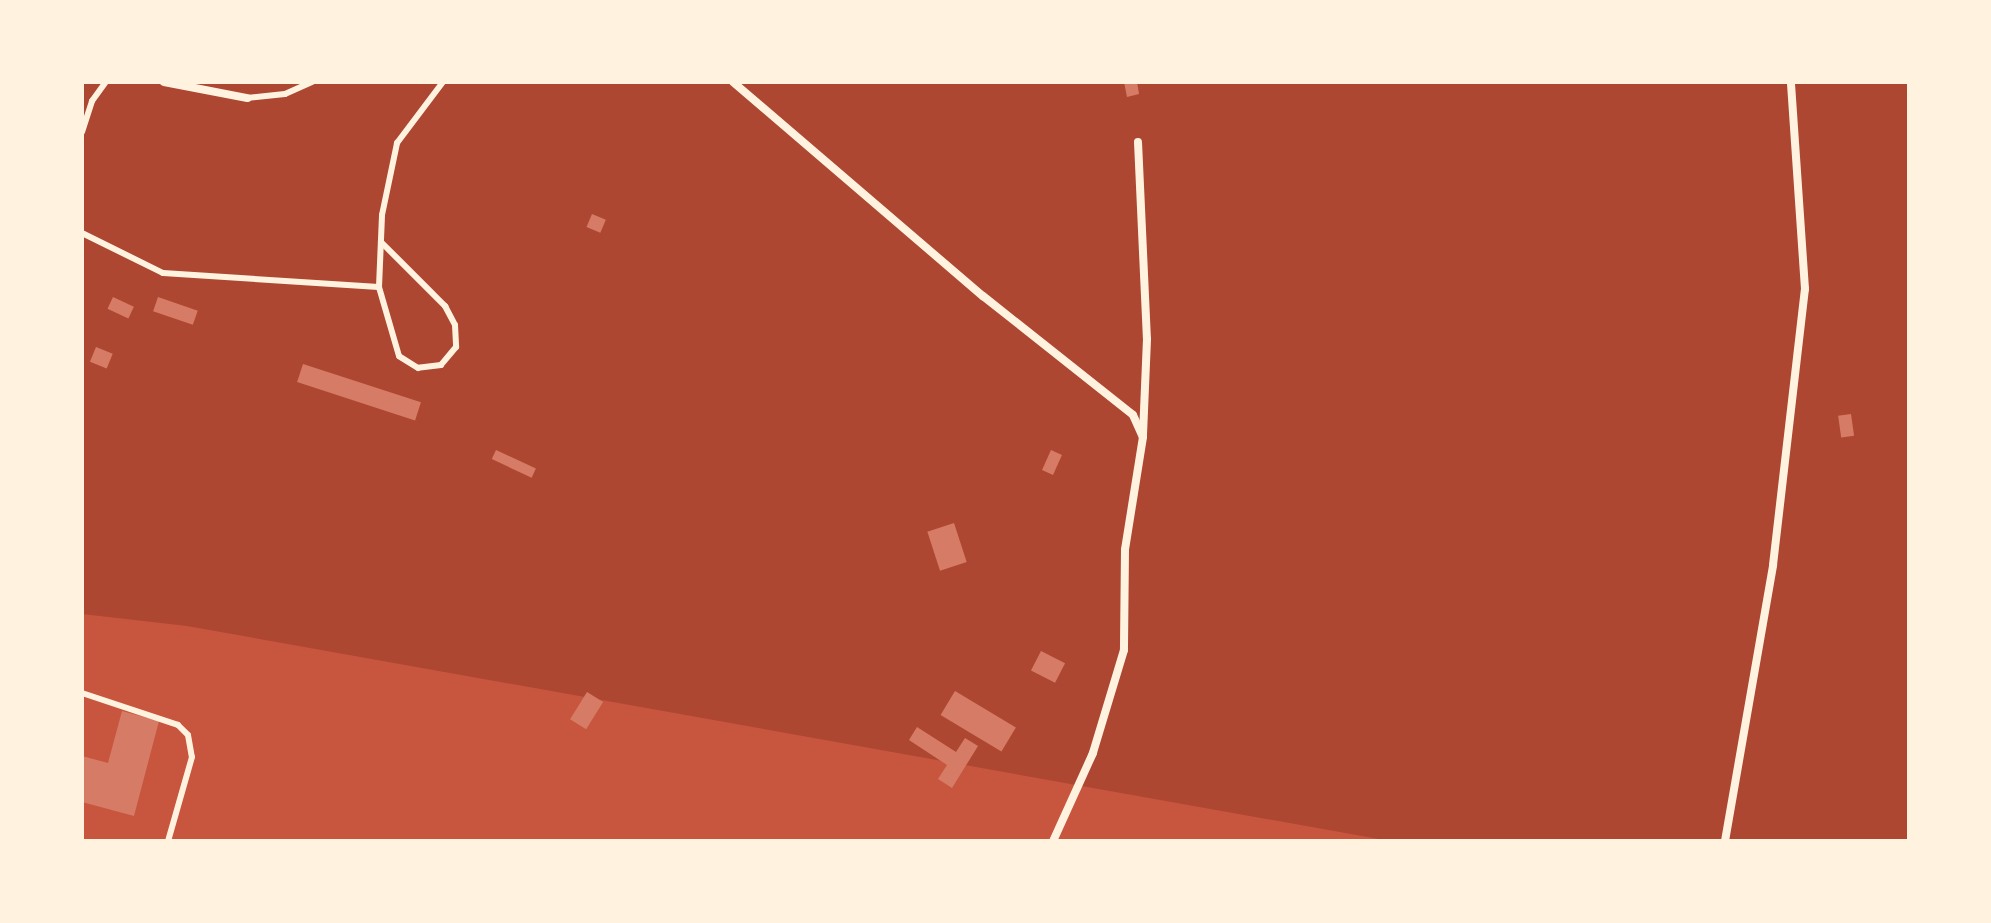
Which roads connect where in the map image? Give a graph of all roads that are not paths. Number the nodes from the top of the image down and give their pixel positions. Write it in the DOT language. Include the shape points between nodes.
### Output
graph roads {
  1 [pos="106,82"];
  2 [pos="164,82"];
  3 [pos="312,82"];
  4 [pos="443,82"];
  5 [pos="733,82"];
  6 [pos="1791,82"];
  7 [pos="247,98"];
  8 [pos="82,132"];
  9 [pos="1138,142"];
  10 [pos="82,233"];
  11 [pos="381,242"];
  12 [pos="379,287"];
  13 [pos="1143,437"];
  14 [pos="82,693"];
  15 [pos="168,841"];
  16 [pos="1053,841"];
  17 [pos="1725,841"];
  1 -- 8 [label="lane" via="92,101"];
  2 -- 7 [label="street"];
  3 -- 7 [label="lane" via="285,94"];
  4 -- 11 [label="lane" via="397,143"];
  5 -- 13 [label="street" via="983,296 1133,415"];
  6 -- 17 [label="street" via="1805,289 1773,565"];
  9 -- 13 [label="street" via="1147,339"];
  10 -- 12 [label="lane" via="163,273"];
  11 -- 12 [label="lane"];
  11 -- 12 [label="lane" via="445,306 455,325 456,347 441,365 418,368 399,356"];
  13 -- 16 [label="street" via="1125,550 1124,650 1093,753"];
  14 -- 15 [label="lane" via="178,725 188,735 192,757"];
}
